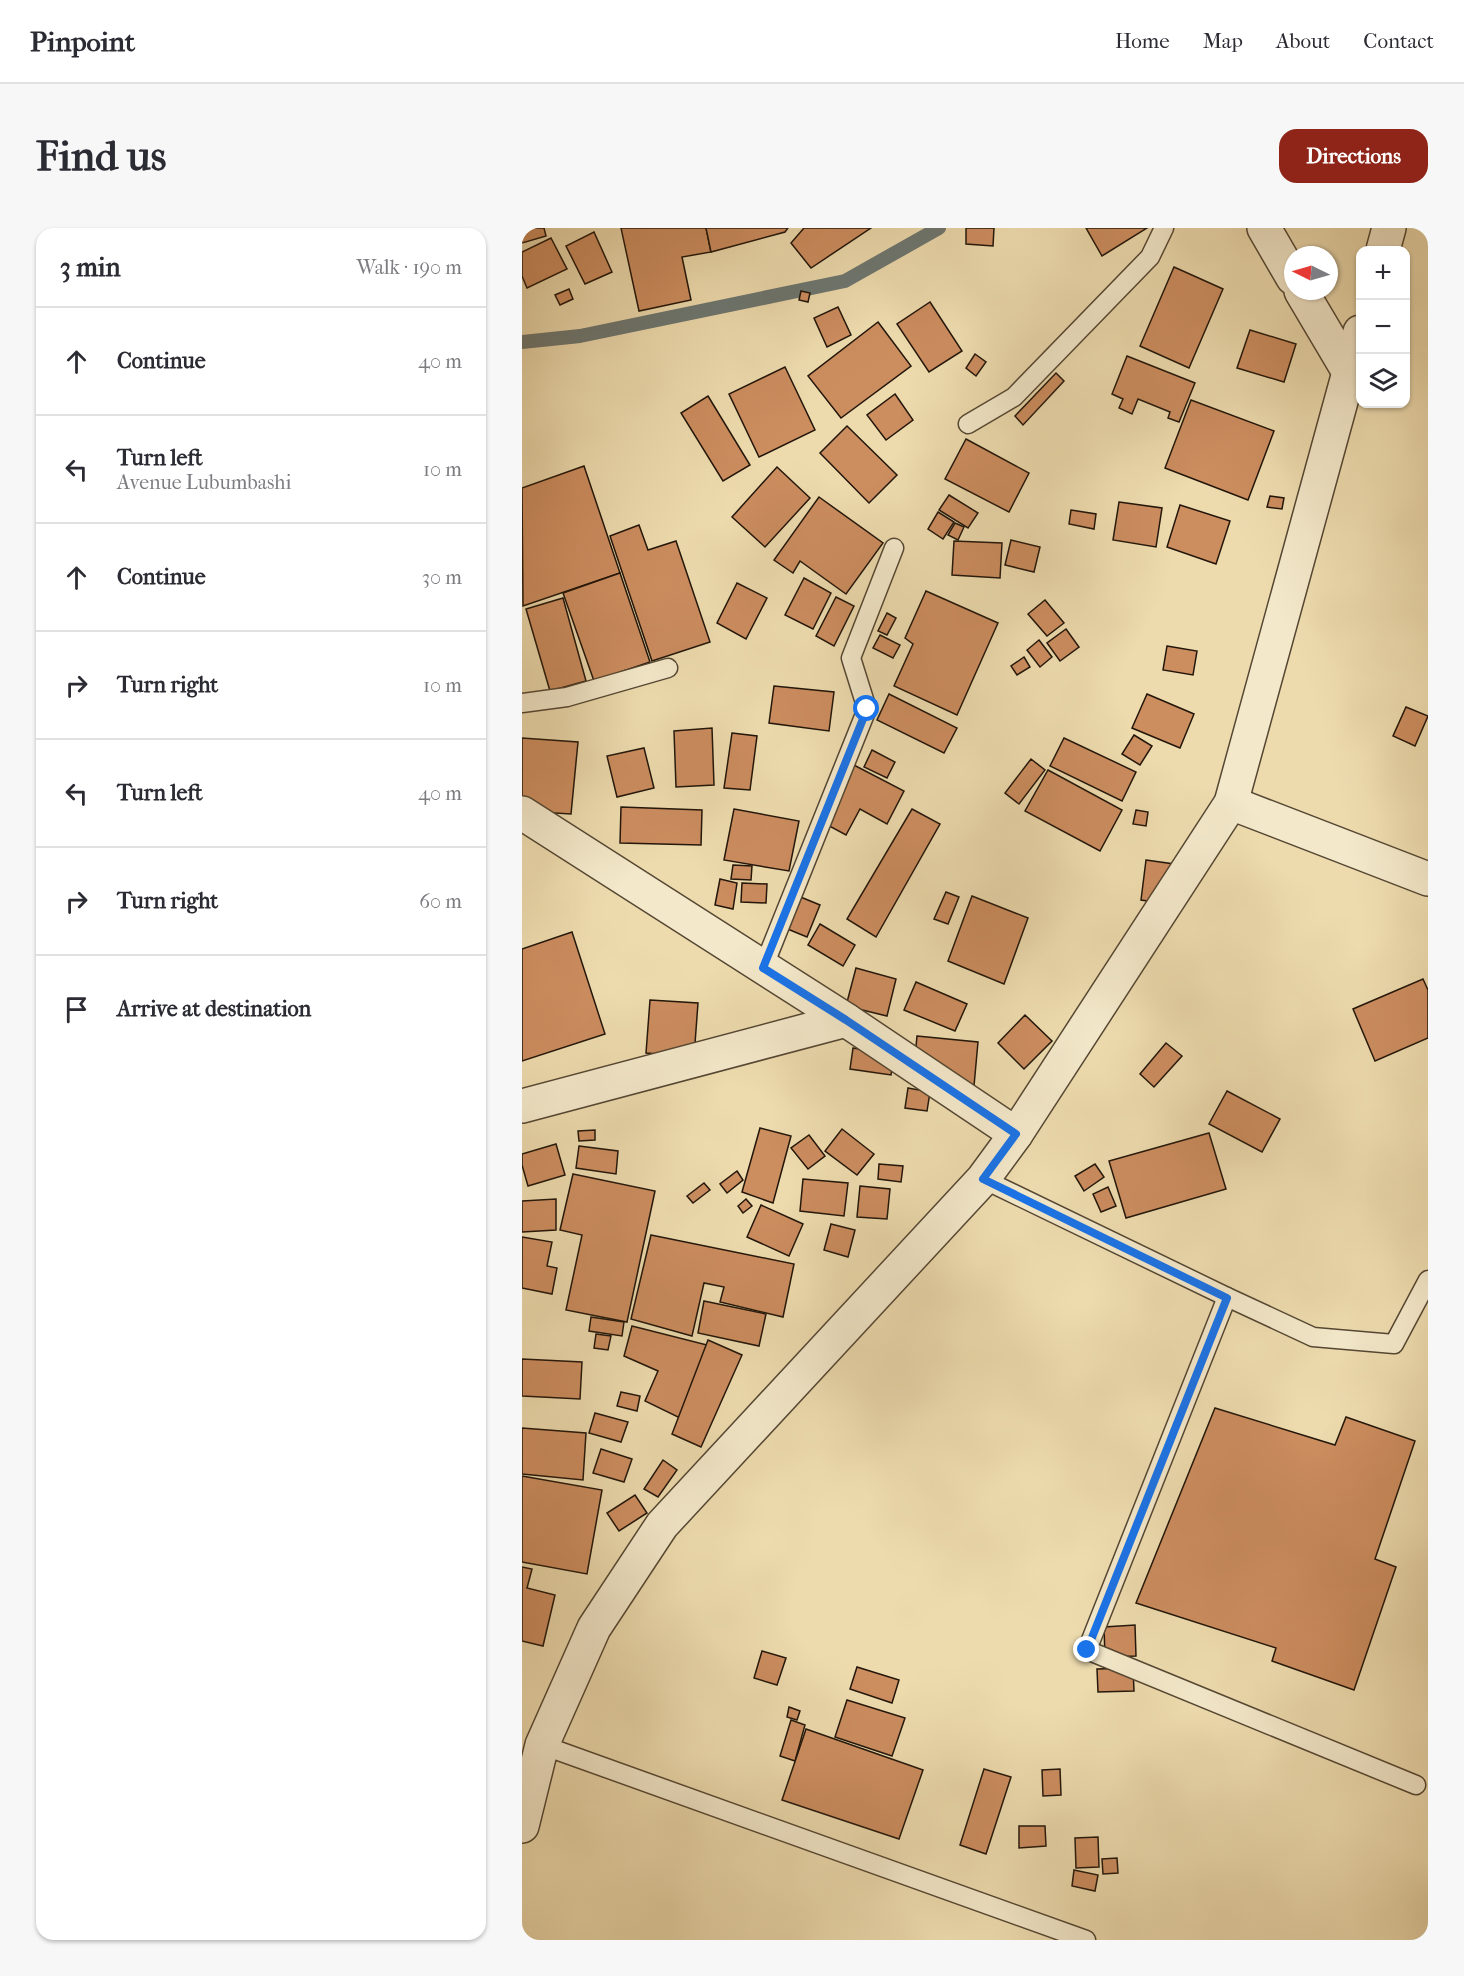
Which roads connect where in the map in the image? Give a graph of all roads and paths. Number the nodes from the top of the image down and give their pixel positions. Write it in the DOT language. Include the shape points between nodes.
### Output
graph roads {
  1 [pos="1164,228"];
  2 [pos="1263,228"];
  3 [pos="1389,228"];
  4 [pos="1384,246"];
  5 [pos="1284,263"];
  6 [pos="1306,300"];
  7 [pos="1356,347"];
  8 [pos="1349,372"];
  9 [pos="968,424"];
  10 [pos="894,548"];
  11 [pos="668,668"];
  12 [pos="522,703"];
  13 [pos="1231,803"];
  14 [pos="522,813"];
  15 [pos="1428,879"];
  16 [pos="763,968"];
  17 [pos="846,1020"];
  18 [pos="522,1106"];
  19 [pos="1016,1134"];
  20 [pos="983,1179"];
  21 [pos="1428,1280"];
  22 [pos="1227,1298"];
  23 [pos="542,1745"];
  24 [pos="1416,1785"];
  25 [pos="522,1826"];
  26 [pos="1086,1940"];
  1 -- 9 [label="lane" via="1150,257 1014,396"];
  2 -- 5 [label="street"];
  3 -- 4 [label="street"];
  6 -- 8 [label="street"];
  7 -- 8 [label="street"];
  8 -- 13 [label="street"];
  10 -- 16 [label="lane" via="851,658 867,709"];
  11 -- 12 [label="lane" via="567,697"];
  13 -- 15 [label="street"];
  13 -- 19 [label="street"];
  14 -- 16 [label="street"];
  16 -- 17 [label="street"];
  17 -- 18 [label="street"];
  17 -- 19 [label="street"];
  19 -- 20 [label="street"];
  20 -- 22 [label="lane"];
  20 -- 23 [label="street" via="662,1525 594,1628"];
  21 -- 22 [label="lane" via="1394,1344 1313,1337"];
  22 -- 24 [label="lane" via="1087,1650"];
  23 -- 25 [label="street"];
  23 -- 26 [label="lane"];
}
